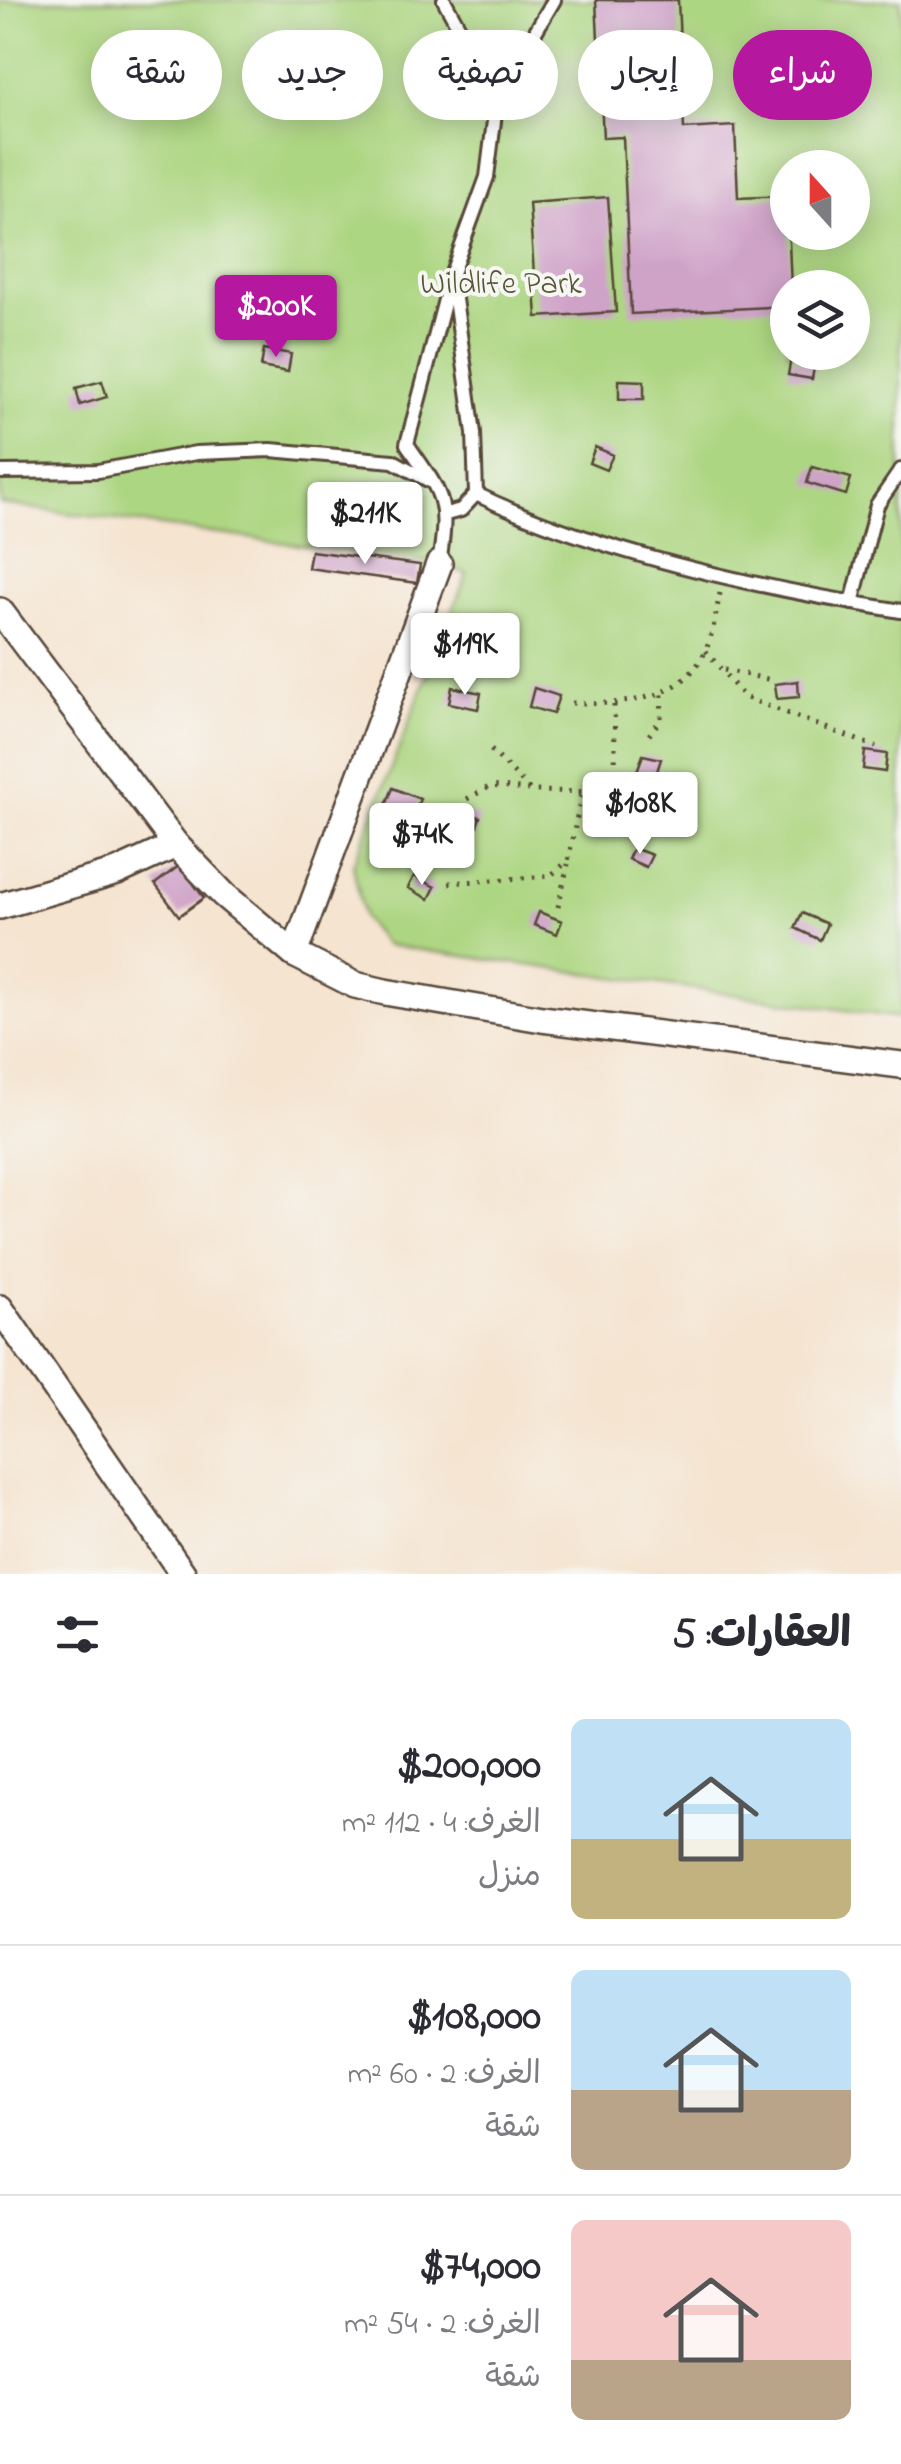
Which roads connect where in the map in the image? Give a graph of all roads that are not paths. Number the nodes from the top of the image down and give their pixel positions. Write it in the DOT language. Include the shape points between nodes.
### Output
graph roads {
  1 [pos="444,0"];
  2 [pos="554,0"];
  3 [pos="460,30"];
  4 [pos="536,30"];
  5 [pos="494,120"];
  6 [pos="452,273"];
  7 [pos="901,470"];
  8 [pos="0,472"];
  9 [pos="435,484"];
  10 [pos="476,494"];
  11 [pos="446,514"];
  12 [pos="439,564"];
  13 [pos="852,603"];
  14 [pos="0,612"];
  15 [pos="901,612"];
  16 [pos="176,846"];
  17 [pos="0,906"];
  18 [pos="294,954"];
  19 [pos="901,1065"];
  20 [pos="0,1308"];
  21 [pos="183,1574"];
  1 -- 3 [label="lane"];
  2 -- 4 [label="lane"];
  5 -- 6 [label="lane" via="487,177"];
  6 -- 9 [label="lane" via="407,444"];
  6 -- 10 [label="lane"];
  7 -- 13 [label="lane" via="877,504"];
  8 -- 9 [label="lane" via="98,471 196,453 270,450 393,461"];
  9 -- 11 [label="lane"];
  10 -- 11 [label="lane"];
  10 -- 13 [label="lane" via="528,520 784,592"];
  11 -- 12 [label="lane"];
  12 -- 18 [label="street"];
  13 -- 15 [label="lane"];
  14 -- 16 [label="street"];
  16 -- 17 [label="street" via="118,872"];
  16 -- 18 [label="street"];
  18 -- 19 [label="street" via="385,992"];
  20 -- 21 [label="street"];
}
